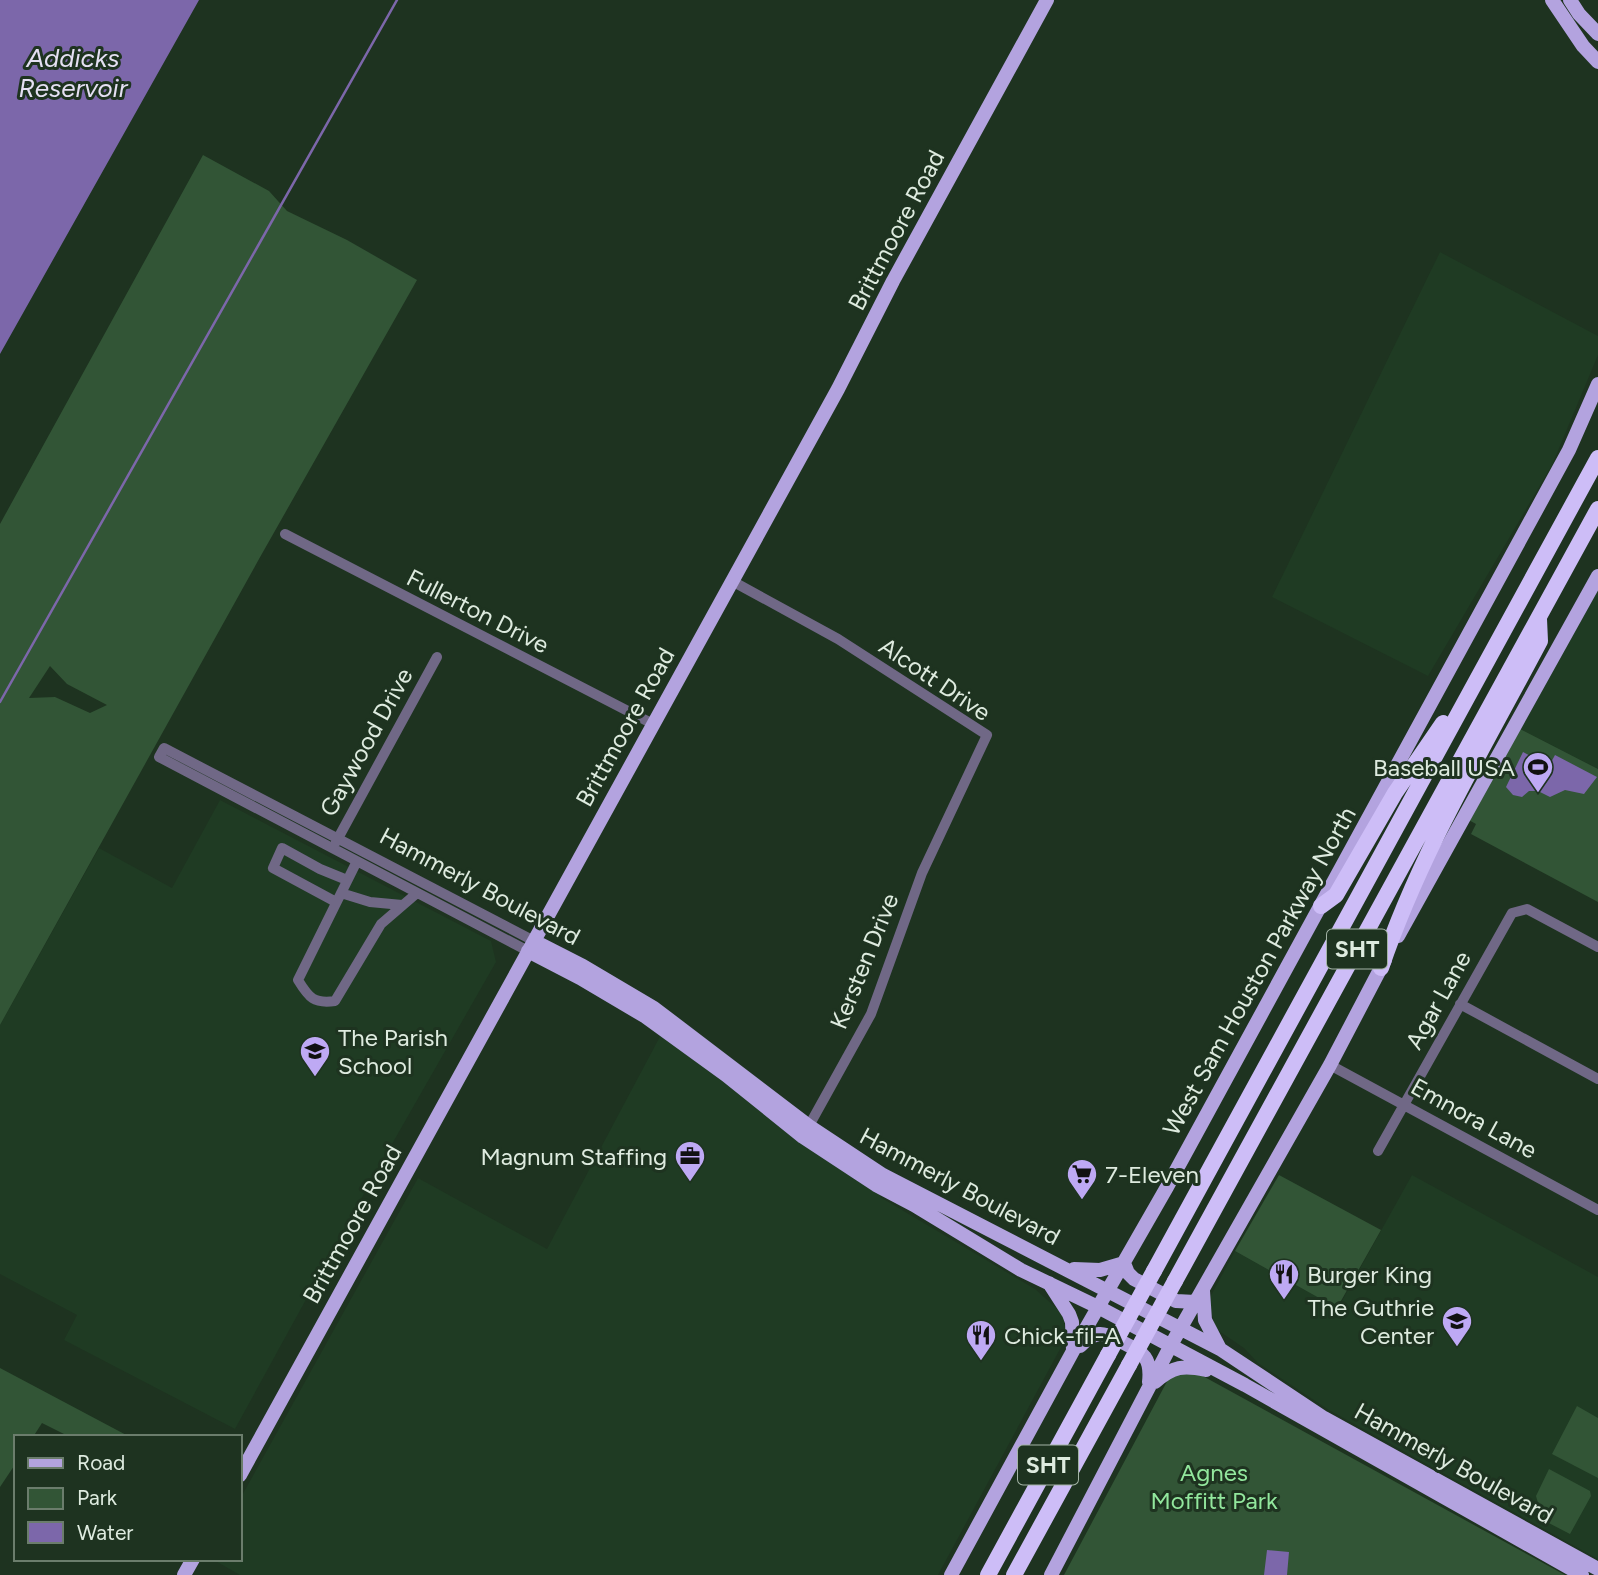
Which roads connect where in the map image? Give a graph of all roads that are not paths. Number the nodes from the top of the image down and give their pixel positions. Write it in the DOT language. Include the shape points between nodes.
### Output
graph roads {
  1 [pos="1047,0"];
  2 [pos="1552,0"];
  3 [pos="1570,0"];
  4 [pos="1596,32"];
  5 [pos="1581,43"];
  6 [pos="1598,62"];
  7 [pos="1598,384"];
  8 [pos="1598,458"];
  9 [pos="1598,509"];
  10 [pos="285,534"];
  11 [pos="1598,576"];
  12 [pos="732,581"];
  13 [pos="1539,617"];
  14 [pos="1498,643"];
  15 [pos="437,657"];
  16 [pos="653,724"];
  17 [pos="161,752"];
  18 [pos="335,842"];
  19 [pos="357,860"];
  20 [pos="922,873"];
  21 [pos="410,875"];
  22 [pos="347,880"];
  23 [pos="403,885"];
  24 [pos="417,893"];
  25 [pos="339,898"];
  26 [pos="370,902"];
  27 [pos="402,905"];
  28 [pos="1321,906"];
  29 [pos="387,918"];
  30 [pos="531,946"];
  31 [pos="1598,947"];
  32 [pos="1381,968"];
  33 [pos="1460,1004"];
  34 [pos="1330,1065"];
  35 [pos="1598,1079"];
  36 [pos="1404,1104"];
  37 [pos="806,1132"];
  38 [pos="1378,1151"];
  39 [pos="1598,1210"];
  40 [pos="1124,1263"];
  41 [pos="1067,1268"];
  42 [pos="1049,1283"];
  43 [pos="1108,1289"];
  44 [pos="1199,1296"];
  45 [pos="1098,1307"];
  46 [pos="1181,1328"];
  47 [pos="1171,1346"];
  48 [pos="1220,1349"];
  49 [pos="1073,1351"];
  50 [pos="1221,1373"];
  51 [pos="1149,1387"];
  52 [pos="242,1471"];
  53 [pos="1598,1569"];
  54 [pos="951,1575"];
  55 [pos="988,1575"];
  56 [pos="1014,1575"];
  57 [pos="1051,1575"];
  58 [pos="1582,1575"];
  1 -- 12 [label="main road, Brittmoore Road"];
  2 -- 5 [label="main road"];
  3 -- 4 [label="main road"];
  4 -- 5 [label="main road"];
  5 -- 6 [label="main road"];
  7 -- 28 [label="main road, West Sam Houston Parkway North" via="1569,450"];
  8 -- 14 [label="highway, SHT"];
  9 -- 13 [label="highway, SHT"];
  10 -- 16 [label="street, Fullerton Drive"];
  11 -- 32 [label="main road"];
  12 -- 16 [label="main road, Brittmoore Road"];
  12 -- 20 [label="street, Alcott Drive" via="838,639 986,735"];
  13 -- 32 [label="highway" via="1540,640 1415,883"];
  13 -- 56 [label="highway, SHT, bridge"];
  14 -- 28 [label="highway" via="1395,793 1336,895"];
  14 -- 55 [label="highway, SHT, bridge"];
  15 -- 18 [label="street, Gaywood Drive"];
  16 -- 30 [label="main road, Brittmoore Road"];
  17 -- 18 [label="street, Hammerly Boulevard"];
  18 -- 19 [label="street, Hammerly Boulevard"];
  18 -- 21 [label="street, Hammerly Boulevard"];
  19 -- 22 [label="street"];
  19 -- 23 [label="street, Hammerly Boulevard"];
  20 -- 37 [label="street, Kersten Drive" via="871,1014"];
  21 -- 23 [label="street"];
  21 -- 30 [label="street, Hammerly Boulevard"];
  22 -- 25 [label="street"];
  22 -- 25 [label="street" via="282,848 273,868"];
  23 -- 24 [label="street, Hammerly Boulevard"];
  24 -- 27 [label="street"];
  24 -- 30 [label="street, Hammerly Boulevard"];
  25 -- 26 [label="street"];
  25 -- 29 [label="street" via="298,980 307,996 322,1003 335,1001"];
  26 -- 27 [label="street"];
  26 -- 29 [label="street"];
  27 -- 29 [label="street"];
  28 -- 40 [label="main road, West Sam Houston Parkway North"];
  30 -- 37 [label="main road, Hammerly Boulevard" via="583,966 654,1009"];
  30 -- 52 [label="main road, Brittmoore Road"];
  31 -- 33 [label="street, Agar Lane" via="1534,912 1519,909 1506,920"];
  32 -- 34 [label="main road"];
  33 -- 35 [label="street"];
  33 -- 36 [label="street, Agar Lane"];
  34 -- 36 [label="street, Emnora Lane"];
  34 -- 44 [label="main road"];
  36 -- 38 [label="street, Agar Lane"];
  36 -- 39 [label="street, Emnora Lane"];
  37 -- 41 [label="main road, Hammerly Boulevard"];
  37 -- 42 [label="main road, Hammerly Boulevard" via="876,1185"];
  40 -- 41 [label="main road" via="1100,1270"];
  40 -- 43 [label="main road, West Sam Houston Parkway North"];
  40 -- 44 [label="main road" via="1134,1279 1176,1301"];
  41 -- 43 [label="main road, Hammerly Boulevard"];
  42 -- 45 [label="main road, Hammerly Boulevard"];
  42 -- 49 [label="main road" via="1072,1322"];
  43 -- 45 [label="main road, West Sam Houston Parkway North"];
  43 -- 46 [label="main road, Hammerly Boulevard"];
  44 -- 46 [label="main road"];
  44 -- 48 [label="main road"];
  45 -- 47 [label="main road, Hammerly Boulevard"];
  45 -- 49 [label="main road, West Sam Houston Parkway North"];
  46 -- 47 [label="main road"];
  46 -- 48 [label="main road, Hammerly Boulevard"];
  47 -- 50 [label="main road, Hammerly Boulevard"];
  47 -- 51 [label="main road"];
  48 -- 53 [label="main road, Hammerly Boulevard" via="1324,1418"];
  49 -- 51 [label="main road" via="1090,1337 1108,1336 1142,1353 1150,1370"];
  49 -- 54 [label="main road, West Sam Houston Parkway North"];
  50 -- 51 [label="main road" via="1178,1366"];
  50 -- 58 [label="main road, Hammerly Boulevard"];
  51 -- 57 [label="main road"];
}
